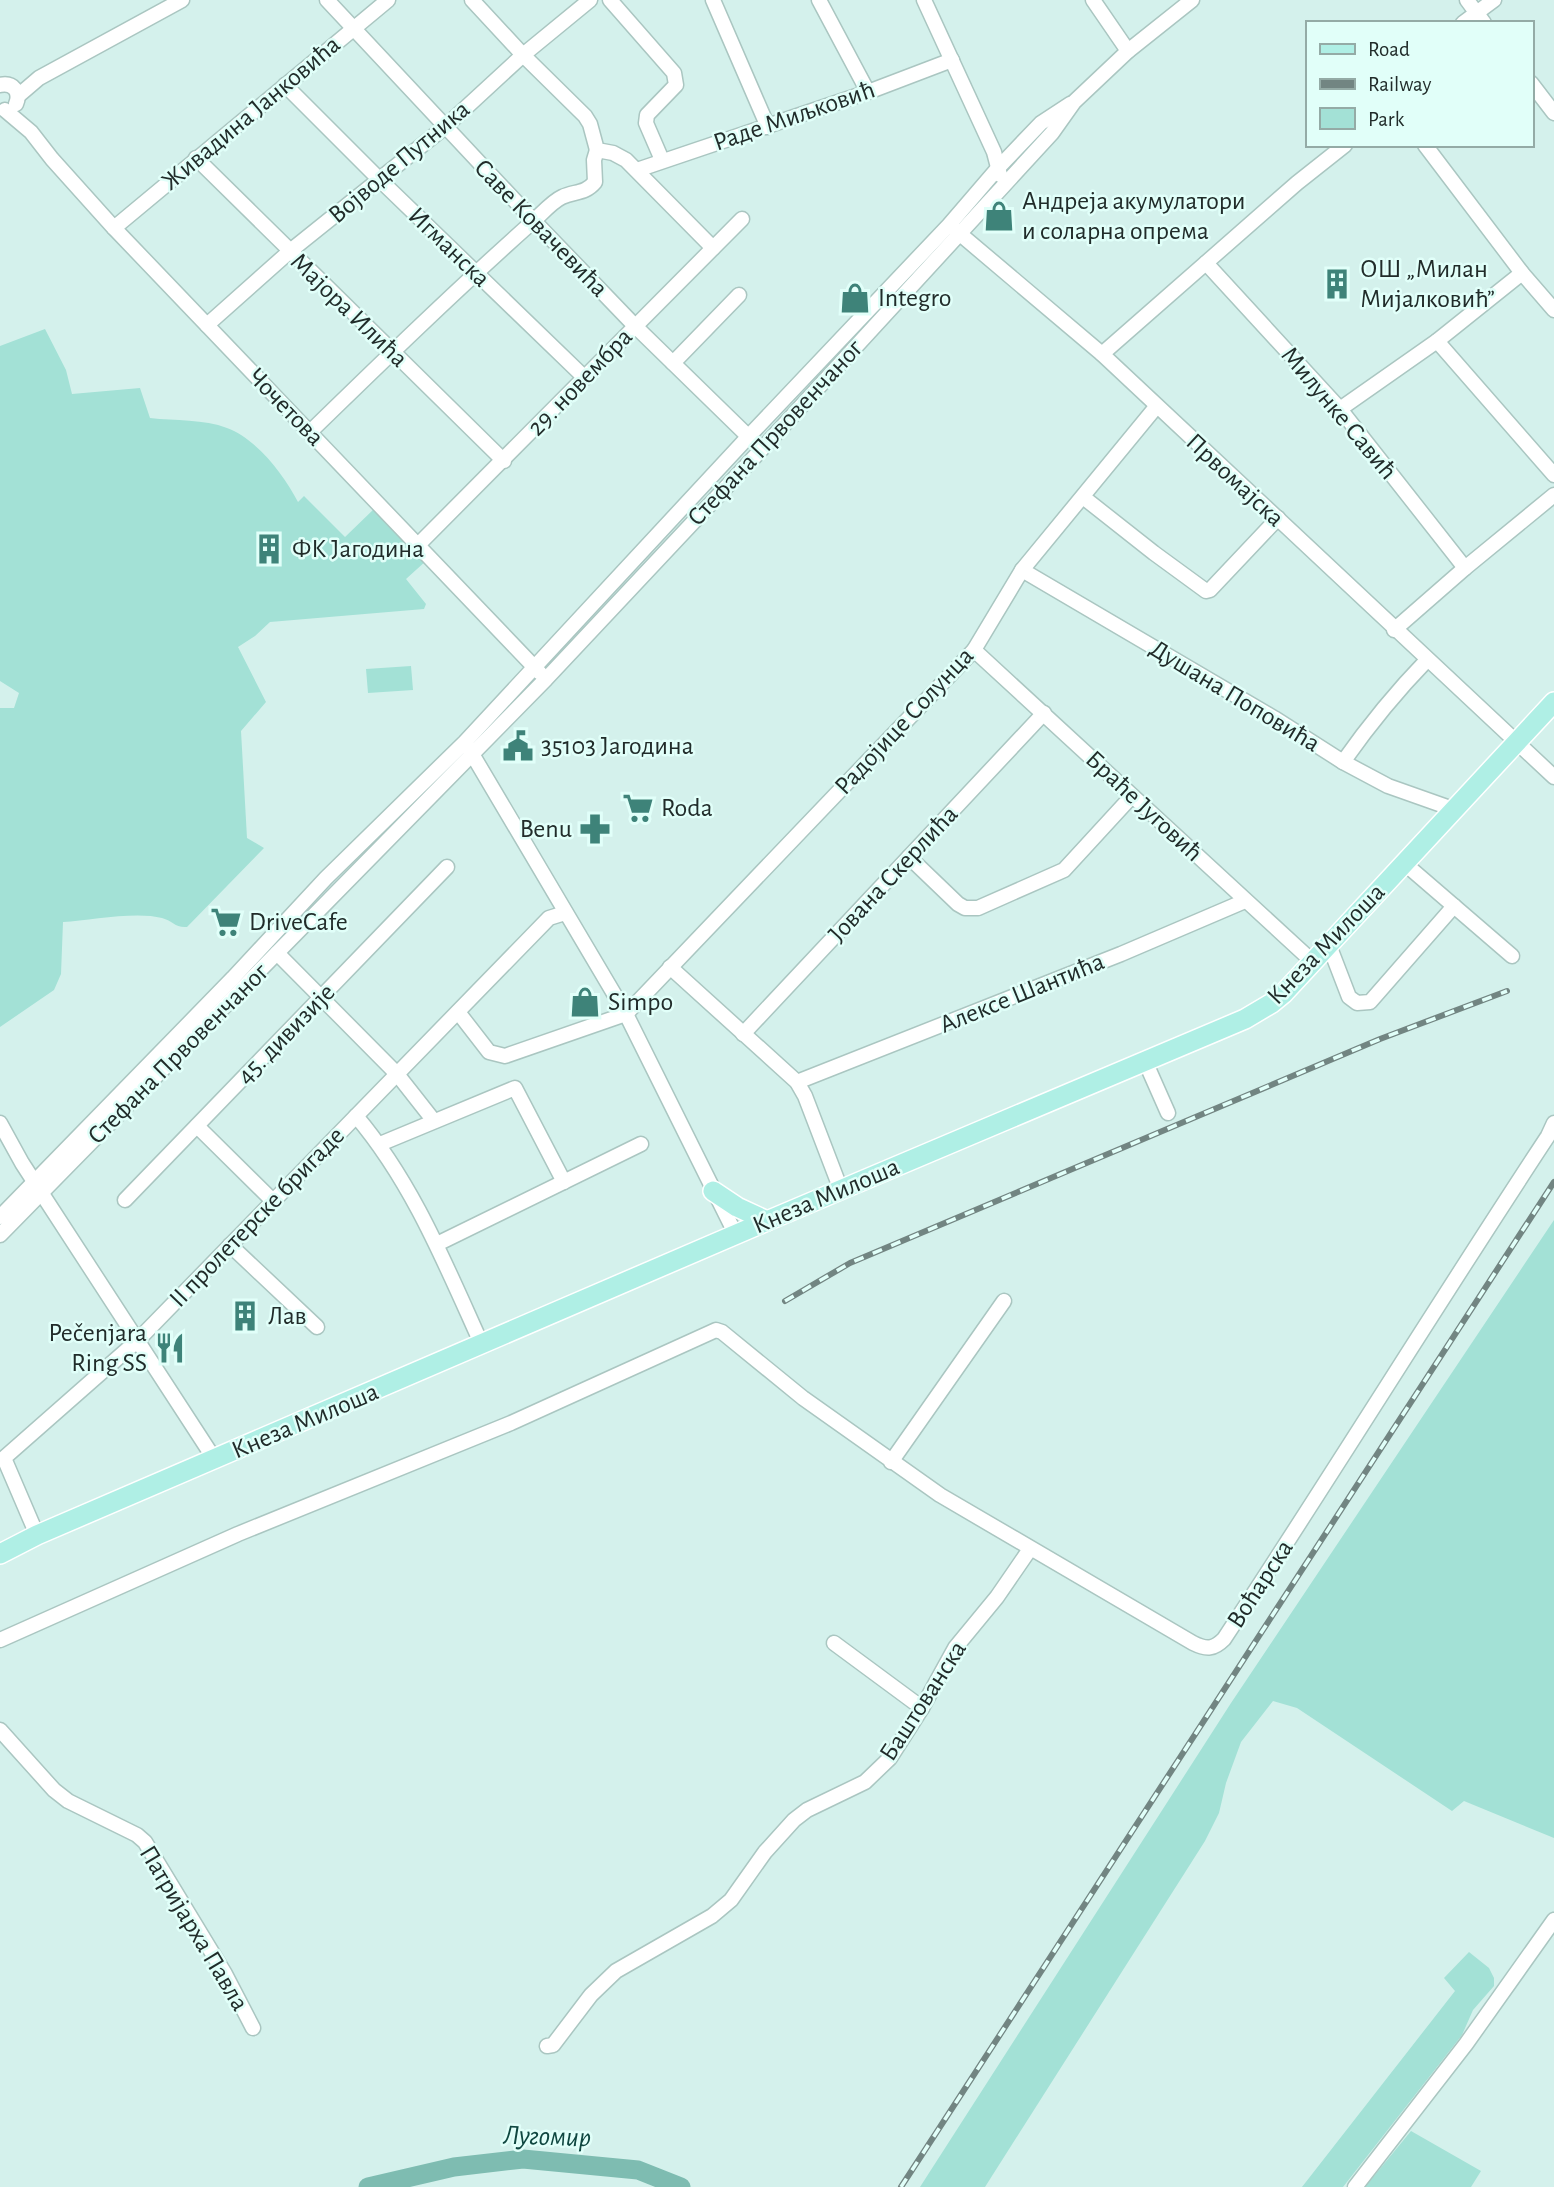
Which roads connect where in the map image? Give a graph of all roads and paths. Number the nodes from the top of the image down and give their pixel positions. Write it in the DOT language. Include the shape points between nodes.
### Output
graph roads {
  1 [pos="182,0"];
  2 [pos="327,0"];
  3 [pos="388,0"];
  4 [pos="472,0"];
  5 [pos="590,0"];
  6 [pos="610,0"];
  7 [pos="713,0"];
  8 [pos="819,0"];
  9 [pos="924,0"];
  10 [pos="1093,0"];
  11 [pos="1192,0"];
  12 [pos="1467,0"];
  13 [pos="1494,0"];
  14 [pos="1480,18"];
  15 [pos="352,29"];
  16 [pos="1128,51"];
  17 [pos="523,55"];
  18 [pos="952,60"];
  19 [pos="285,85"];
  20 [pos="1533,86"];
  21 [pos="9,87"];
  22 [pos="868,92"];
  23 [pos="1074,102"];
  24 [pos="3,110"];
  25 [pos="1554,113"];
  26 [pos="446,127"];
  27 [pos="768,127"];
  28 [pos="31,132"];
  29 [pos="1343,147"];
  30 [pos="1428,147"];
  31 [pos="597,150"];
  32 [pos="195,158"];
  33 [pos="662,160"];
  34 [pos="998,167"];
  35 [pos="636,170"];
  36 [pos="380,180"];
  37 [pos="1002,186"];
  38 [pos="742,219"];
  39 [pos="534,221"];
  40 [pos="114,228"];
  41 [pos="954,229"];
  42 [pos="713,248"];
  43 [pos="289,252"];
  44 [pos="1206,263"];
  45 [pos="476,272"];
  46 [pos="1522,273"];
  47 [pos="739,295"];
  48 [pos="1554,310"];
  49 [pos="207,325"];
  50 [pos="635,326"];
  51 [pos="1437,341"];
  52 [pos="392,352"];
  53 [pos="1101,354"];
  54 [pos="673,363"];
  55 [pos="585,378"];
  56 [pos="1156,407"];
  57 [pos="1340,410"];
  58 [pos="310,432"];
  59 [pos="748,437"];
  60 [pos="761,450"];
  61 [pos="504,461"];
  62 [pos="1554,475"];
  63 [pos="1554,495"];
  64 [pos="1083,496"];
  65 [pos="1278,518"];
  66 [pos="418,545"];
  67 [pos="1465,568"];
  68 [pos="1023,570"];
  69 [pos="1394,630"];
  70 [pos="974,650"];
  71 [pos="1427,660"];
  72 [pos="535,668"];
  73 [pos="545,679"];
  74 [pos="1554,702"];
  75 [pos="1044,713"];
  76 [pos="1515,743"];
  77 [pos="469,748"];
  78 [pos="1343,762"];
  79 [pos="1554,778"];
  80 [pos="1132,796"];
  81 [pos="1453,808"];
  82 [pos="909,857"];
  83 [pos="1404,863"];
  84 [pos="447,867"];
  85 [pos="1245,901"];
  86 [pos="1454,906"];
  87 [pos="565,913"];
  88 [pos="1329,945"];
  89 [pos="278,953"];
  90 [pos="1512,956"];
  91 [pos="1313,962"];
  92 [pos="670,967"];
  93 [pos="238,983"];
  94 [pos="321,998"];
  95 [pos="457,1012"];
  96 [pos="626,1014"];
  97 [pos="743,1034"];
  98 [pos="1145,1061"];
  99 [pos="397,1074"];
  100 [pos="797,1082"];
  101 [pos="1168,1113"];
  102 [pos="356,1116"];
  103 [pos="434,1121"];
  104 [pos="0,1122"];
  105 [pos="1554,1123"];
  106 [pos="197,1126"];
  107 [pos="380,1144"];
  108 [pos="641,1144"];
  109 [pos="564,1182"];
  110 [pos="39,1187"];
  111 [pos="841,1190"];
  112 [pos="713,1191"];
  113 [pos="125,1200"];
  114 [pos="273,1201"];
  115 [pos="0,1217"];
  116 [pos="767,1220"];
  117 [pos="0,1235"];
  118 [pos="736,1235"];
  119 [pos="437,1244"];
  120 [pos="230,1245"];
  121 [pos="1004,1300"];
  122 [pos="317,1327"];
  123 [pos="137,1341"];
  124 [pos="482,1345"];
  125 [pos="2,1459"];
  126 [pos="215,1460"];
  127 [pos="891,1462"];
  128 [pos="37,1535"];
  129 [pos="1030,1549"];
  130 [pos="0,1554"];
  131 [pos="0,1640"];
  132 [pos="834,1643"];
  133 [pos="922,1708"];
  134 [pos="0,1730"];
  135 [pos="1554,1920"];
  136 [pos="253,2028"];
  137 [pos="547,2046"];
  138 [pos="1355,2187"];
  1 -- 21 [label="street" via="39,78"];
  2 -- 15 [label="street, Саве Ковачевића"];
  3 -- 15 [label="street, Живадина Јанковића"];
  4 -- 17 [label="street"];
  5 -- 17 [label="street, Војводе Путника"];
  6 -- 33 [label="street" via="674,73 676,85 646,115"];
  7 -- 27 [label="street"];
  8 -- 22 [label="street"];
  9 -- 18 [label="street"];
  10 -- 16 [label="street"];
  11 -- 16 [label="street"];
  12 -- 14 [label="street"];
  13 -- 14 [label="street"];
  15 -- 19 [label="street, Живадина Јанковића"];
  15 -- 26 [label="street, Саве Ковачевића"];
  16 -- 23 [label="street"];
  17 -- 26 [label="street, Војводе Путника"];
  17 -- 31 [label="street" via="585,116"];
  18 -- 22 [label="street, Раде Миљковић"];
  18 -- 34 [label="street"];
  19 -- 32 [label="street, Живадина Јанковића"];
  19 -- 36 [label="street, Игманска"];
  20 -- 25 [label="street"];
  21 -- 24 [label="street, Чочетова" via="13,107"];
  21 -- 28 [label="street, Чочетова"];
  22 -- 27 [label="street, Раде Миљковић"];
  23 -- 34 [label="street, Стефана Првовенчаног" via="1041,123"];
  23 -- 37 [label="street, Стефана Првовенчаног"];
  24 -- 28 [label="street, Чочетова"];
  26 -- 36 [label="street, Војводе Путника"];
  26 -- 39 [label="street, Саве Ковачевића"];
  27 -- 33 [label="street, Раде Миљковић"];
  28 -- 40 [label="street, Чочетова"];
  29 -- 44 [label="street"];
  30 -- 46 [label="street"];
  31 -- 35 [label="street" via="613,153"];
  31 -- 39 [label="street" via="595,182 590,188 562,197"];
  32 -- 40 [label="street, Живадина Јанковића"];
  32 -- 43 [label="street, Мајора Илића"];
  33 -- 35 [label="street, Раде Миљковић"];
  34 -- 37 [label="street"];
  34 -- 41 [label="street, Стефана Првовенчаног"];
  35 -- 42 [label="street"];
  36 -- 43 [label="street, Војводе Путника"];
  36 -- 45 [label="street, Игманска"];
  37 -- 41 [label="street, Стефана Првовенчаног"];
  38 -- 42 [label="street, 29. новембра"];
  39 -- 45 [label="street"];
  39 -- 50 [label="street, Саве Ковачевића"];
  40 -- 49 [label="street, Чочетова"];
  41 -- 53 [label="street, Првомајска"];
  41 -- 59 [label="street, Стефана Првовенчаног"];
  41 -- 60 [label="street, Стефана Првовенчаног"];
  42 -- 50 [label="street, 29. новембра"];
  43 -- 49 [label="street, Војводе Путника"];
  43 -- 52 [label="street, Мајора Илића"];
  44 -- 53 [label="street"];
  44 -- 57 [label="street, Милунке Савић"];
  45 -- 52 [label="street"];
  45 -- 55 [label="street, Игманска"];
  46 -- 48 [label="street"];
  46 -- 51 [label="street"];
  47 -- 54 [label="street"];
  49 -- 58 [label="street, Чочетова"];
  50 -- 54 [label="street, Саве Ковачевића"];
  50 -- 55 [label="street, 29. новембра"];
  51 -- 57 [label="street"];
  51 -- 62 [label="street"];
  52 -- 58 [label="street"];
  52 -- 61 [label="street, Мајора Илића"];
  53 -- 56 [label="street, Првомајска"];
  54 -- 59 [label="street, Саве Ковачевића"];
  55 -- 61 [label="street, 29. новембра"];
  56 -- 64 [label="street, Радојице Солунца"];
  56 -- 65 [label="street, Првомајска"];
  57 -- 67 [label="street, Милунке Савић"];
  58 -- 66 [label="street, Чочетова"];
  59 -- 60 [label="street, Саве Ковачевића"];
  59 -- 72 [label="street, Стефана Првовенчаног"];
  60 -- 73 [label="street, Стефана Првовенчаног"];
  61 -- 66 [label="street, 29. новембра"];
  63 -- 67 [label="street"];
  64 -- 65 [label="street" via="1206,591"];
  64 -- 68 [label="street, Радојице Солунца"];
  65 -- 69 [label="street, Првомајска"];
  66 -- 72 [label="street, Чочетова"];
  67 -- 69 [label="street"];
  68 -- 70 [label="street, Радојице Солунца"];
  68 -- 78 [label="street, Душана Поповића"];
  69 -- 71 [label="street, Првомајска"];
  70 -- 75 [label="street, Браће Југовић"];
  70 -- 92 [label="street, Радојице Солунца"];
  71 -- 76 [label="street, Првомајска"];
  71 -- 78 [label="street"];
  72 -- 73 [label="street, Чочетова"];
  72 -- 77 [label="street, Стефана Првовенчаног"];
  73 -- 77 [label="street, Стефана Првовенчаног"];
  74 -- 76 [label="main road, Кнеза Милоша"];
  75 -- 80 [label="street, Браће Југовић"];
  75 -- 82 [label="street, Јована Скерлића"];
  76 -- 79 [label="street"];
  76 -- 81 [label="main road, Кнеза Милоша"];
  77 -- 87 [label="street"];
  77 -- 89 [label="street, Стефана Првовенчаног"];
  77 -- 93 [label="street, Стефана Првовенчаног" via="326,878"];
  78 -- 81 [label="street, Душана Поповића" via="1388,786"];
  80 -- 82 [label="street" via="1064,870 978,908 958,904"];
  80 -- 85 [label="street, Браће Југовић"];
  81 -- 83 [label="main road, Кнеза Милоша"];
  82 -- 97 [label="street, Јована Скерлића"];
  83 -- 86 [label="street"];
  83 -- 88 [label="main road, Кнеза Милоша"];
  84 -- 94 [label="street, 45. дивизије"];
  85 -- 91 [label="street, Браће Југовић"];
  85 -- 100 [label="street, Алексе Шантића"];
  86 -- 88 [label="street" via="1370,1002 1357,1003 1349,997"];
  86 -- 90 [label="street"];
  87 -- 95 [label="street, II пролетерске бригаде" via="549,918"];
  87 -- 96 [label="street"];
  88 -- 91 [label="main road, Кнеза Милоша"];
  89 -- 93 [label="street, Стефана Првовенчаног"];
  89 -- 94 [label="street"];
  91 -- 98 [label="main road, Кнеза Милоша" via="1262,1010"];
  92 -- 96 [label="street, Радојице Солунца"];
  92 -- 97 [label="street"];
  93 -- 110 [label="street, Стефана Првовенчаног"];
  94 -- 99 [label="street"];
  94 -- 106 [label="street, 45. дивизије"];
  95 -- 96 [label="street" via="489,1052 505,1056"];
  95 -- 99 [label="street, II пролетерске бригаде"];
  96 -- 112 [label="street"];
  97 -- 100 [label="street"];
  98 -- 101 [label="street"];
  98 -- 111 [label="main road, Кнеза Милоша"];
  99 -- 102 [label="street, II пролетерске бригаде"];
  99 -- 103 [label="street"];
  100 -- 111 [label="street"];
  102 -- 107 [label="street"];
  102 -- 114 [label="street, II пролетерске бригаде"];
  103 -- 107 [label="street"];
  103 -- 109 [label="street" via="515,1088"];
  104 -- 110 [label="street"];
  105 -- 129 [label="street, Воћарска" via="1297,1528 1215,1647 1204,1649"];
  106 -- 113 [label="street, 45. дивизије"];
  106 -- 114 [label="street"];
  107 -- 119 [label="street"];
  108 -- 109 [label="street"];
  109 -- 119 [label="street"];
  110 -- 115 [label="street, Стефана Првовенчаног"];
  110 -- 117 [label="street, Стефана Првовенчаног"];
  110 -- 123 [label="street"];
  111 -- 116 [label="main road, Кнеза Милоша"];
  112 -- 116 [label="main road"];
  112 -- 118 [label="street"];
  114 -- 120 [label="street, II пролетерске бригаде"];
  116 -- 118 [label="main road, Кнеза Милоша"];
  118 -- 124 [label="main road, Кнеза Милоша"];
  119 -- 124 [label="street"];
  120 -- 122 [label="street"];
  120 -- 123 [label="street, II пролетерске бригаде"];
  121 -- 127 [label="street"];
  123 -- 125 [label="street, II пролетерске бригаде"];
  123 -- 126 [label="street"];
  124 -- 126 [label="main road, Кнеза Милоша"];
  125 -- 128 [label="street, II пролетерске бригаде"];
  126 -- 128 [label="main road, Кнеза Милоша"];
  127 -- 129 [label="street, Воћарска"];
  127 -- 131 [label="street, Воћарска" via="716,1331"];
  128 -- 130 [label="main road, Кнеза Милоша"];
  129 -- 133 [label="street, Баштованска" via="955,1648"];
  132 -- 133 [label="street"];
  133 -- 137 [label="street, Баштованска" via="890,1758 865,1782 807,1810 780,1833 731,1900 677,1938 615,1971 553,2045"];
  134 -- 136 [label="street, Патријарха Павла" via="68,1801 145,1842 226,1974"];
  135 -- 138 [label="street" via="1466,2044"];
}
